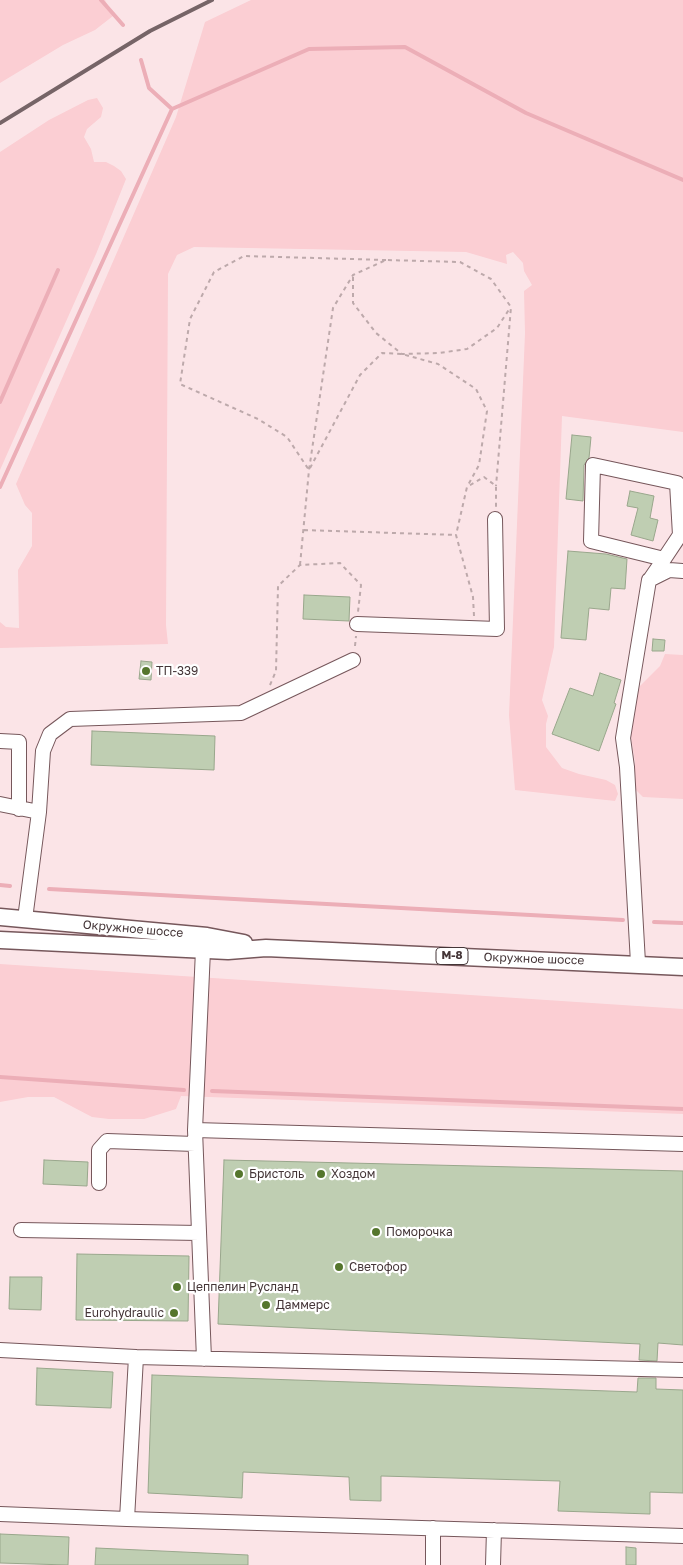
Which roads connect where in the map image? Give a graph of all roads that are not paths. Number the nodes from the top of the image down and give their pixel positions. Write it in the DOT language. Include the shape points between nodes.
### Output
graph roads {
  1 [pos="495,519"];
  2 [pos="664,559"];
  3 [pos="683,571"];
  4 [pos="649,580"];
  5 [pos="357,624"];
  6 [pos="353,660"];
  7 [pos="0,741"];
  8 [pos="0,804"];
  9 [pos="19,808"];
  10 [pos="39,812"];
  11 [pos="0,917"];
  12 [pos="25,919"];
  13 [pos="0,940"];
  14 [pos="266,948"];
  15 [pos="203,950"];
  16 [pos="638,963"];
  17 [pos="683,967"];
  18 [pos="195,1137"];
  19 [pos="683,1144"];
  20 [pos="99,1183"];
  21 [pos="20,1230"];
  22 [pos="199,1233"];
  23 [pos="0,1350"];
  24 [pos="136,1357"];
  25 [pos="204,1358"];
  26 [pos="683,1370"];
  27 [pos="0,1514"];
  28 [pos="127,1520"];
  29 [pos="433,1528"];
  30 [pos="494,1530"];
  31 [pos="683,1536"];
  32 [pos="433,1565"];
  33 [pos="493,1565"];
  1 -- 5 [label="lane" via="497,629"];
  2 -- 2 [label="lane" via="680,535 677,483 593,465 591,542"];
  2 -- 4 [label="lane"];
  3 -- 4 [label="lane" via="669,570"];
  4 -- 16 [label="lane" via="623,738"];
  6 -- 10 [label="lane" via="241,713 70,719 50,734 43,751"];
  7 -- 9 [label="lane" via="19,742"];
  8 -- 9 [label="lane"];
  9 -- 10 [label="lane"];
  10 -- 12 [label="lane"];
  11 -- 12 [label="main road, Окружное шоссе / М-8"];
  12 -- 14 [label="main road, Окружное шоссе / М-8" via="207,936"];
  13 -- 15 [label="main road, Окружное шоссе / М-8"];
  14 -- 15 [label="main road, Окружное шоссе / М-8"];
  14 -- 16 [label="main road, Окружное шоссе / М-8"];
  15 -- 18 [label="lane"];
  16 -- 17 [label="main road, Окружное шоссе / М-8"];
  18 -- 19 [label="lane"];
  18 -- 20 [label="lane" via="107,1141 99,1150"];
  18 -- 22 [label="lane"];
  21 -- 22 [label="lane"];
  22 -- 25 [label="lane"];
  23 -- 24 [label="lane"];
  24 -- 25 [label="lane"];
  24 -- 28 [label="lane"];
  25 -- 26 [label="lane"];
  27 -- 28 [label="lane"];
  28 -- 29 [label="lane"];
  29 -- 30 [label="lane"];
  29 -- 32 [label="lane"];
  30 -- 31 [label="lane"];
  30 -- 33 [label="lane"];
}
